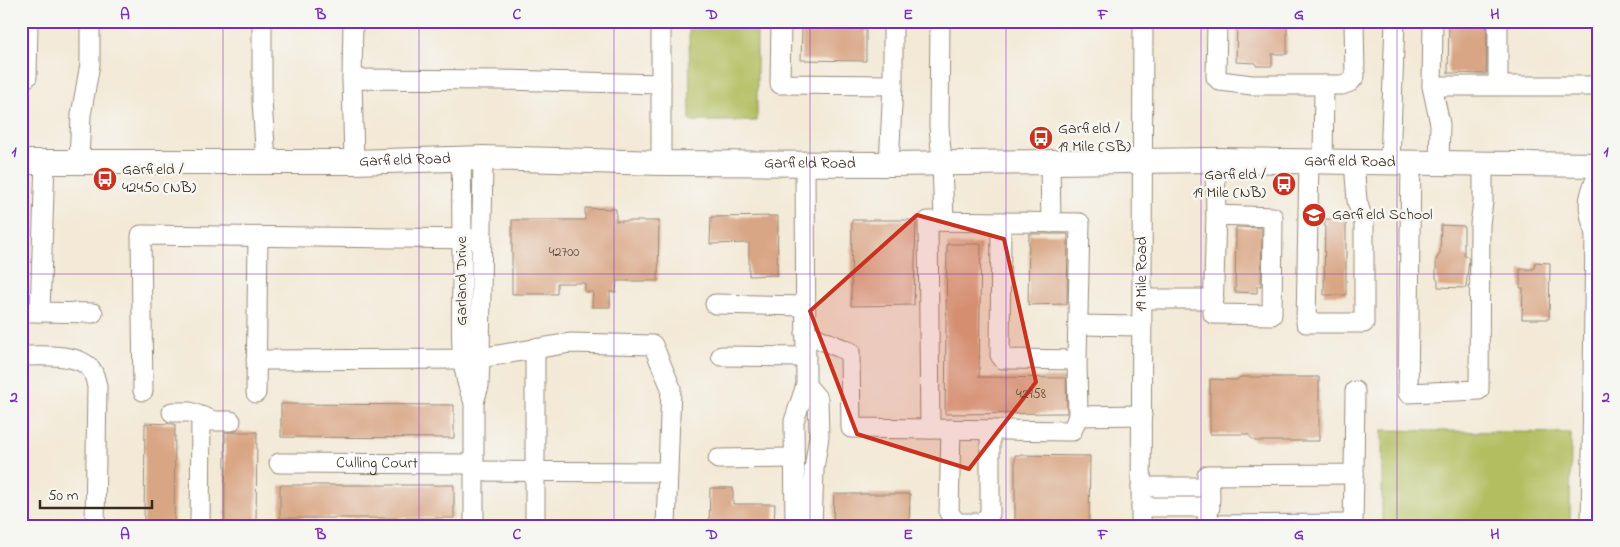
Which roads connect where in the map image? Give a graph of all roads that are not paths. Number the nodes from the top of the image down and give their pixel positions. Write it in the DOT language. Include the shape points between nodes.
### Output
graph roads {
  1 [pos="28,21"];
  2 [pos="90,21"];
  3 [pos="262,21"];
  4 [pos="353,21"];
  5 [pos="661,21"];
  6 [pos="781,21"];
  7 [pos="893,21"];
  8 [pos="940,21"];
  9 [pos="1143,21"];
  10 [pos="1217,21"];
  11 [pos="1354,21"];
  12 [pos="1395,21"];
  13 [pos="1432,21"];
  14 [pos="1498,21"];
  15 [pos="21,77"];
  16 [pos="352,79"];
  17 [pos="661,84"];
  18 [pos="893,85"];
  19 [pos="1324,85"];
  20 [pos="1432,86"];
  21 [pos="1498,86"];
  22 [pos="1599,86"];
  23 [pos="472,158"];
  24 [pos="1143,160"];
  25 [pos="1215,160"];
  26 [pos="45,161"];
  27 [pos="79,161"];
  28 [pos="21,162"];
  29 [pos="266,162"];
  30 [pos="354,162"];
  31 [pos="1050,162"];
  32 [pos="1316,162"];
  33 [pos="1354,162"];
  34 [pos="661,163"];
  35 [pos="805,163"];
  36 [pos="942,163"];
  37 [pos="1401,163"];
  38 [pos="1439,163"];
  39 [pos="889,164"];
  40 [pos="1483,164"];
  41 [pos="1599,165"];
  42 [pos="1599,172"];
  43 [pos="1216,215"];
  44 [pos="944,221"];
  45 [pos="1001,222"];
  46 [pos="1051,223"];
  47 [pos="1597,231"];
  48 [pos="258,237"];
  49 [pos="462,239"];
  50 [pos="482,239"];
  51 [pos="1143,299"];
  52 [pos="1214,300"];
  53 [pos="715,304"];
  54 [pos="805,306"];
  55 [pos="21,312"];
  56 [pos="40,312"];
  57 [pos="93,313"];
  58 [pos="1078,325"];
  59 [pos="1142,326"];
  60 [pos="805,332"];
  61 [pos="535,348"];
  62 [pos="21,356"];
  63 [pos="721,356"];
  64 [pos="806,357"];
  65 [pos="472,358"];
  66 [pos="256,360"];
  67 [pos="1077,360"];
  68 [pos="806,384"];
  69 [pos="143,390"];
  70 [pos="1355,391"];
  71 [pos="256,393"];
  72 [pos="172,412"];
  73 [pos="1142,415"];
  74 [pos="201,416"];
  75 [pos="1078,416"];
  76 [pos="231,421"];
  77 [pos="930,429"];
  78 [pos="951,429"];
  79 [pos="990,430"];
  80 [pos="794,458"];
  81 [pos="718,459"];
  82 [pos="280,463"];
  83 [pos="474,468"];
  84 [pos="535,472"];
  85 [pos="668,472"];
  86 [pos="1354,474"];
  87 [pos="1141,487"];
  88 [pos="1210,487"];
  89 [pos="1210,507"];
  90 [pos="1141,516"];
  91 [pos="1353,525"];
  92 [pos="95,526"];
  93 [pos="200,526"];
  94 [pos="474,526"];
  95 [pos="535,526"];
  96 [pos="666,526"];
  97 [pos="795,526"];
  98 [pos="812,526"];
  99 [pos="1590,526"];
  1 -- 15 [label="street" via="27,77"];
  2 -- 27 [label="street" via="90,64 80,115"];
  3 -- 29 [label="street"];
  4 -- 16 [label="street"];
  5 -- 17 [label="street"];
  6 -- 18 [label="street" via="780,84"];
  7 -- 18 [label="street"];
  8 -- 36 [label="street"];
  9 -- 24 [label="street, 19 Mile Road"];
  10 -- 19 [label="street" via="1216,77 1220,81 1252,85"];
  11 -- 19 [label="street" via="1355,76 1342,85"];
  12 -- 37 [label="street"];
  13 -- 20 [label="street"];
  14 -- 21 [label="street"];
  16 -- 17 [label="street"];
  16 -- 30 [label="street"];
  17 -- 34 [label="street"];
  18 -- 39 [label="street"];
  19 -- 32 [label="street"];
  20 -- 21 [label="street"];
  20 -- 38 [label="street" via="1440,124"];
  21 -- 22 [label="street"];
  23 -- 30 [label="main road, Garfield Road"];
  23 -- 34 [label="main road, Garfield Road"];
  23 -- 49 [label="street, Garland Drive"];
  23 -- 50 [label="street, Garland Drive"];
  24 -- 25 [label="main road, Garfield Road"];
  24 -- 31 [label="main road, Garfield Road"];
  24 -- 51 [label="street, 19 Mile Road"];
  25 -- 32 [label="main road, Garfield Road"];
  25 -- 43 [label="street"];
  26 -- 27 [label="main road, Garfield Road"];
  26 -- 28 [label="main road, Garfield Road"];
  26 -- 56 [label="street"];
  27 -- 29 [label="main road, Garfield Road"];
  29 -- 30 [label="main road, Garfield Road"];
  31 -- 36 [label="main road, Garfield Road"];
  31 -- 46 [label="street"];
  32 -- 33 [label="main road, Garfield Road"];
  32 -- 33 [label="street" via="1306,323 1364,323 1364,223 1357,201"];
  33 -- 37 [label="main road, Garfield Road"];
  34 -- 35 [label="main road, Garfield Road"];
  35 -- 39 [label="main road, Garfield Road"];
  35 -- 54 [label="street"];
  36 -- 39 [label="main road, Garfield Road"];
  36 -- 44 [label="street"];
  37 -- 38 [label="main road, Garfield Road"];
  37 -- 40 [label="street" via="1408,393 1480,390"];
  38 -- 40 [label="main road, Garfield Road"];
  40 -- 41 [label="main road, Garfield Road"];
  42 -- 47 [label="street" via="1588,196 1590,218"];
  43 -- 52 [label="street"];
  43 -- 52 [label="street" via="1273,217 1272,315 1213,314"];
  44 -- 45 [label="street"];
  44 -- 77 [label="street" via="928,221"];
  45 -- 46 [label="street"];
  45 -- 67 [label="street" via="1000,356 1003,359"];
  46 -- 58 [label="street" via="1080,223"];
  47 -- 99 [label="street"];
  48 -- 49 [label="street"];
  48 -- 66 [label="street"];
  48 -- 69 [label="street" via="141,235"];
  49 -- 50 [label="street"];
  49 -- 65 [label="street, Garland Drive" via="462,323"];
  50 -- 65 [label="street, Garland Drive"];
  51 -- 52 [label="street"];
  51 -- 59 [label="street, 19 Mile Road"];
  53 -- 54 [label="street"];
  54 -- 60 [label="street"];
  55 -- 56 [label="street"];
  56 -- 57 [label="street"];
  58 -- 59 [label="street"];
  58 -- 67 [label="street"];
  59 -- 73 [label="street, 19 Mile Road"];
  60 -- 64 [label="street"];
  60 -- 77 [label="street" via="850,352 851,428"];
  61 -- 65 [label="street"];
  61 -- 84 [label="street"];
  61 -- 85 [label="street" via="570,343 653,345 671,388"];
  62 -- 92 [label="street" via="73,359 90,367 94,374 97,386"];
  63 -- 64 [label="street"];
  64 -- 68 [label="street"];
  65 -- 66 [label="street"];
  65 -- 83 [label="street, Garland Drive" via="479,386 474,402"];
  66 -- 71 [label="street"];
  67 -- 75 [label="street"];
  68 -- 80 [label="street" via="794,421"];
  68 -- 98 [label="street" via="818,399 819,436"];
  70 -- 86 [label="street"];
  72 -- 74 [label="street"];
  73 -- 75 [label="street"];
  73 -- 87 [label="street, 19 Mile Road"];
  74 -- 76 [label="street" via="214,421"];
  74 -- 93 [label="street"];
  75 -- 79 [label="street" via="1072,431"];
  77 -- 78 [label="street"];
  78 -- 79 [label="street"];
  78 -- 79 [label="street" via="950,513 957,523 982,523 990,514"];
  80 -- 81 [label="street"];
  80 -- 97 [label="street"];
  82 -- 83 [label="street, Culling Court"];
  83 -- 84 [label="street, Culling Court"];
  83 -- 94 [label="street, Garland Drive"];
  84 -- 85 [label="street, Culling Court"];
  84 -- 95 [label="street"];
  85 -- 96 [label="street"];
  86 -- 88 [label="street" via="1207,475"];
  86 -- 91 [label="street"];
  87 -- 88 [label="street"];
  87 -- 90 [label="street, 19 Mile Road"];
  88 -- 89 [label="street"];
  89 -- 90 [label="street"];
  89 -- 91 [label="street" via="1206,525"];
}
